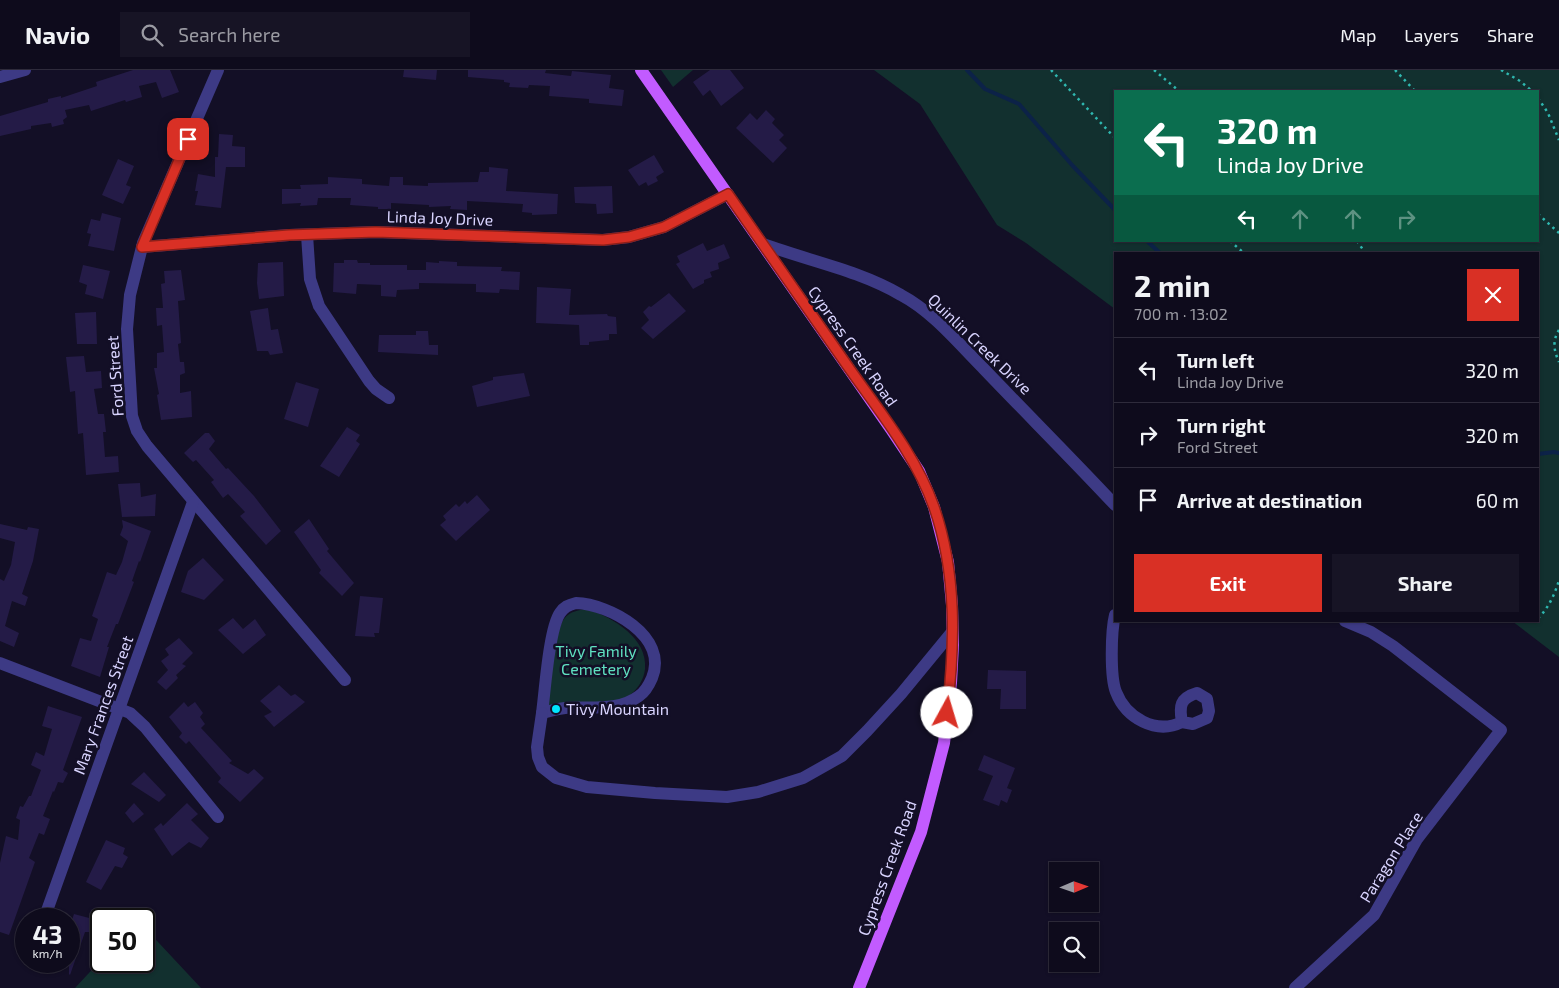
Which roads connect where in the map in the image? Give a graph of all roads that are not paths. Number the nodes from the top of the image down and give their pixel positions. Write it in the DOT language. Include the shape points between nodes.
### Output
graph roads {
  1 [pos="25,70"];
  2 [pos="218,70"];
  3 [pos="641,70"];
  4 [pos="0,77"];
  5 [pos="728,194"];
  6 [pos="307,234"];
  7 [pos="762,244"];
  8 [pos="142,247"];
  9 [pos="389,398"];
  10 [pos="193,502"];
  11 [pos="1114,504"];
  12 [pos="1115,622"];
  13 [pos="1347,622"];
  14 [pos="952,632"];
  15 [pos="0,663"];
  16 [pos="346,680"];
  17 [pos="119,708"];
  18 [pos="542,713"];
  19 [pos="1182,722"];
  20 [pos="218,817"];
  21 [pos="48,908"];
  22 [pos="859,988"];
  23 [pos="1295,988"];
  1 -- 4 [label="street"];
  2 -- 8 [label="street, Ford Street"];
  3 -- 5 [label="main road, Cypress Creek Road"];
  5 -- 6 [label="street, Linda Joy Drive" via="664,227 603,240 376,232"];
  5 -- 7 [label="main road, Cypress Creek Road"];
  6 -- 8 [label="street, Linda Joy Drive"];
  6 -- 9 [label="street" via="310,279 319,306 369,381"];
  7 -- 11 [label="street, Quinlin Creek Drive" via="875,280 904,296 931,316"];
  7 -- 14 [label="main road, Cypress Creek Road" via="918,471 934,508 948,562"];
  8 -- 10 [label="street, Ford Street" via="130,295 127,329 132,416 136,432"];
  10 -- 16 [label="street, Ford Street"];
  10 -- 17 [label="street, Mary Frances Street"];
  12 -- 19 [label="street" via="1112,672 1116,692 1127,710 1144,722 1161,728"];
  13 -- 23 [label="street, Paragon Place" via="1393,646 1501,730 1417,839 1374,915"];
  14 -- 18 [label="street" via="901,694 842,756 803,778 758,792 727,797 664,793 587,787 556,778 542,767 538,757"];
  14 -- 22 [label="main road, Cypress Creek Road" via="951,683 942,752 921,832"];
  15 -- 17 [label="street"];
  17 -- 20 [label="street" via="145,727"];
  17 -- 21 [label="street, Mary Frances Street"];
  18 -- 18 [label="street" via="563,708 626,704 640,696 654,674 654,656 647,640 634,626 603,607 588,603 566,606 558,615 552,636"];
}
